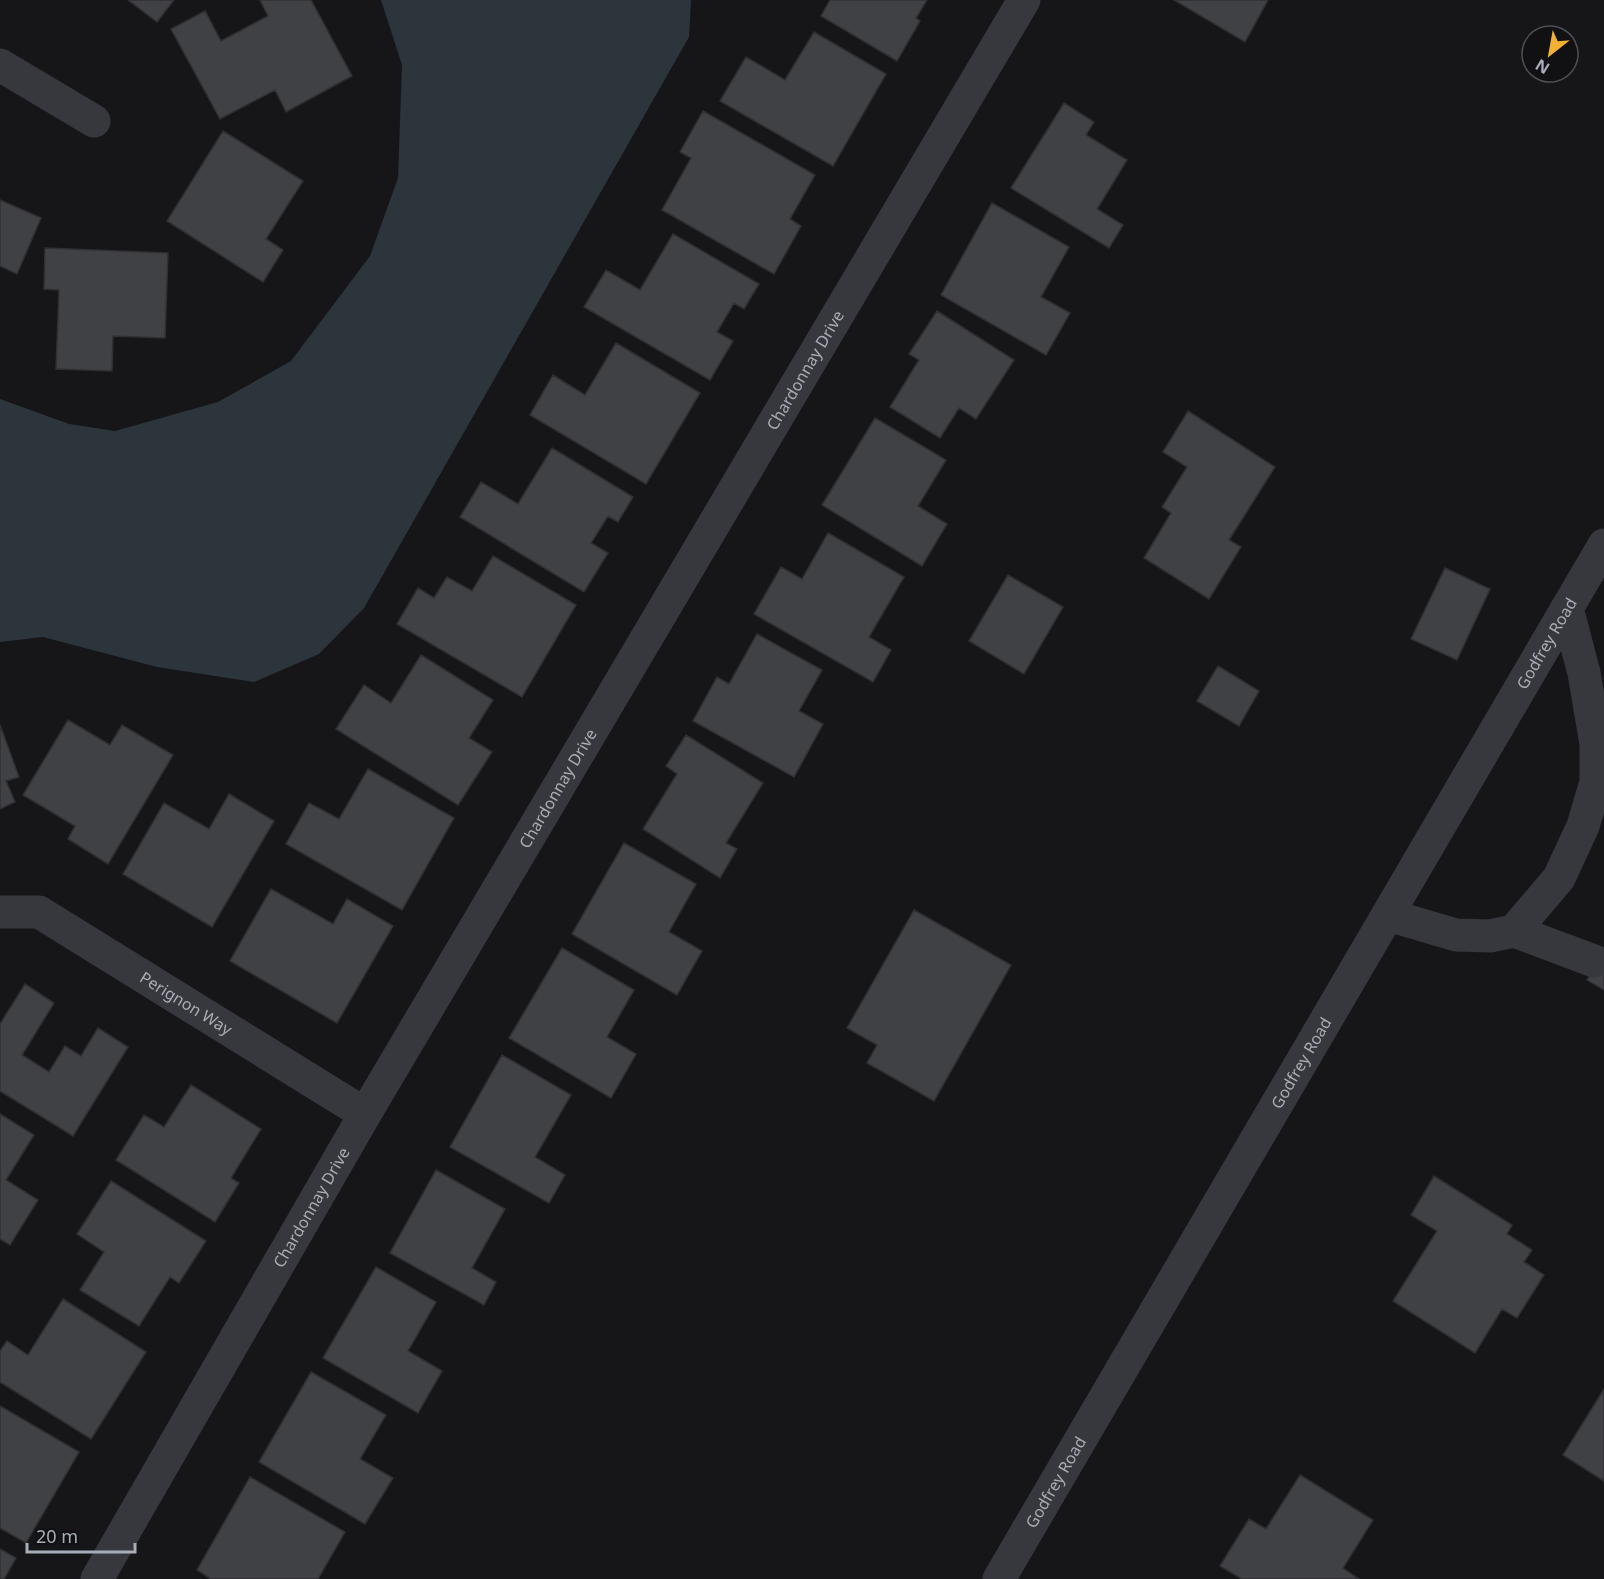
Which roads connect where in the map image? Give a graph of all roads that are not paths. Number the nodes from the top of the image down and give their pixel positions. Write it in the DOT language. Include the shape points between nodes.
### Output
graph roads {
  1 [pos="1024,0"];
  2 [pos="0,65"];
  3 [pos="94,121"];
  4 [pos="1604,545"];
  5 [pos="1567,608"];
  6 [pos="0,912"];
  7 [pos="1388,915"];
  8 [pos="1514,931"];
  9 [pos="1594,961"];
  10 [pos="364,1113"];
  11 [pos="98,1579"];
  12 [pos="999,1579"];
  1 -- 10 [label="street, Chardonnay Drive"];
  2 -- 3 [label="street"];
  4 -- 5 [label="street, Godfrey Road"];
  5 -- 7 [label="street, Godfrey Road"];
  5 -- 8 [label="street" via="1584,673 1596,744 1596,782 1583,826 1559,878"];
  6 -- 10 [label="street, Perignon Way" via="39,912"];
  7 -- 8 [label="street" via="1456,934 1490,936"];
  7 -- 12 [label="street, Godfrey Road"];
  8 -- 9 [label="street"];
  10 -- 11 [label="street, Chardonnay Drive"];
}
